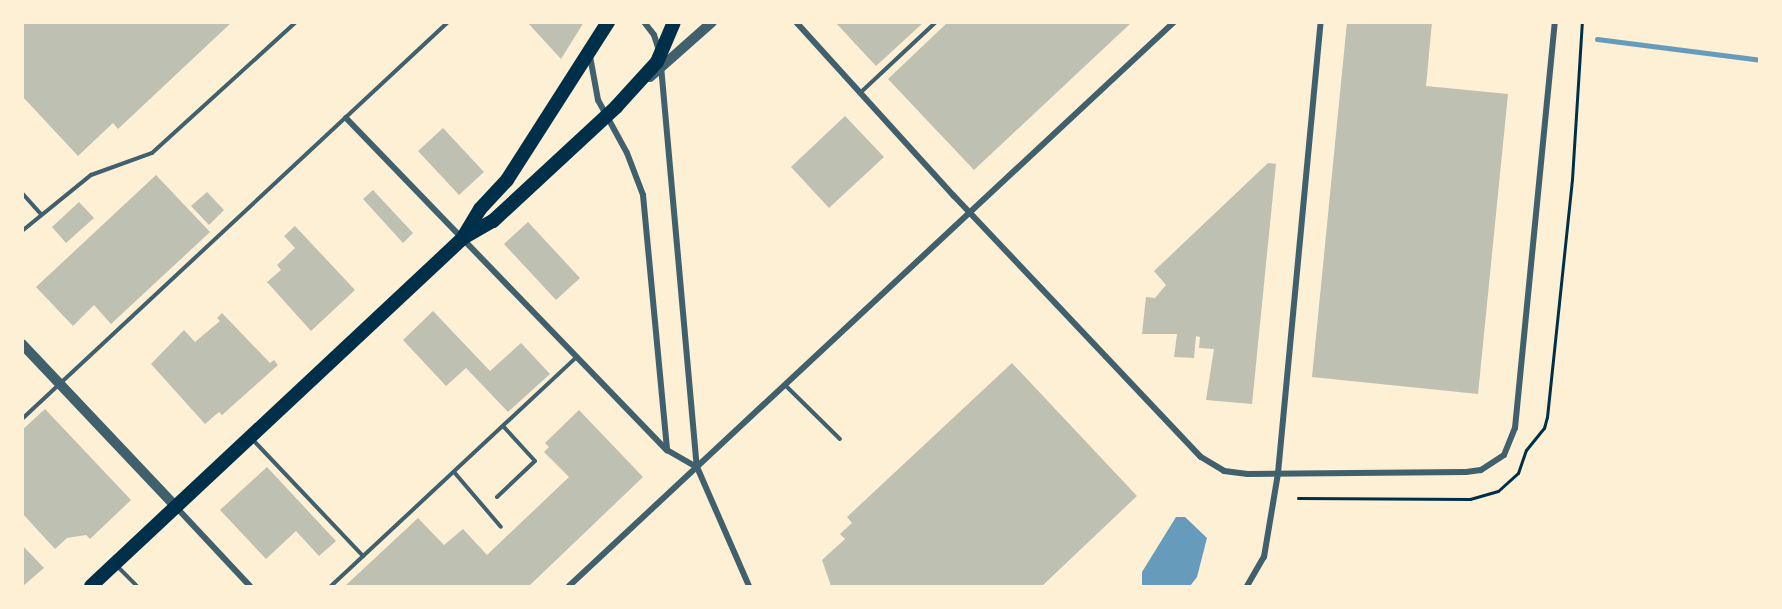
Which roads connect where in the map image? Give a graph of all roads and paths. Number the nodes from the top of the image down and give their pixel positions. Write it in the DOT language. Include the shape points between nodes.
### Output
graph roads {
  1 [pos="296,22"];
  2 [pos="448,22"];
  3 [pos="608,22"];
  4 [pos="644,22"];
  5 [pos="674,22"];
  6 [pos="712,22"];
  7 [pos="796,22"];
  8 [pos="936,22"];
  9 [pos="1174,22"];
  10 [pos="1321,22"];
  11 [pos="1555,22"];
  12 [pos="590,50"];
  13 [pos="660,62"];
  14 [pos="859,93"];
  15 [pos="611,112"];
  16 [pos="346,118"];
  17 [pos="22,193"];
  18 [pos="970,213"];
  19 [pos="41,214"];
  20 [pos="22,231"];
  21 [pos="462,239"];
  22 [pos="22,344"];
  23 [pos="577,357"];
  24 [pos="60,384"];
  25 [pos="785,385"];
  26 [pos="22,419"];
  27 [pos="503,426"];
  28 [pos="250,437"];
  29 [pos="840,439"];
  30 [pos="667,450"];
  31 [pos="697,467"];
  32 [pos="454,472"];
  33 [pos="1278,473"];
  34 [pos="497,497"];
  35 [pos="176,507"];
  36 [pos="501,527"];
  37 [pos="363,556"];
  38 [pos="115,563"];
  39 [pos="91,586"];
  40 [pos="137,586"];
  41 [pos="250,586"];
  42 [pos="331,586"];
  43 [pos="569,586"];
  44 [pos="749,586"];
  45 [pos="1247,586"];
  1 -- 19 [label="lane" via="152,153 91,175"];
  2 -- 16 [label="lane"];
  3 -- 12 [label="main road"];
  4 -- 13 [label="street" via="654,35"];
  5 -- 13 [label="main road"];
  6 -- 13 [label="street"];
  7 -- 14 [label="street"];
  8 -- 14 [label="lane"];
  9 -- 18 [label="street"];
  10 -- 33 [label="street"];
  11 -- 33 [label="street" via="1515,428 1504,455 1481,470 1466,472"];
  12 -- 15 [label="street" via="590,74"];
  12 -- 21 [label="main road" via="507,180 480,209"];
  13 -- 15 [label="main road"];
  13 -- 31 [label="street"];
  14 -- 18 [label="street"];
  15 -- 21 [label="main road" via="493,222"];
  15 -- 30 [label="street" via="646,211"];
  16 -- 21 [label="street"];
  16 -- 24 [label="lane"];
  17 -- 19 [label="lane"];
  18 -- 25 [label="street"];
  18 -- 33 [label="street" via="1201,456 1224,471"];
  19 -- 20 [label="lane"];
  21 -- 23 [label="street"];
  21 -- 28 [label="main road"];
  22 -- 24 [label="street"];
  23 -- 27 [label="lane"];
  23 -- 30 [label="street"];
  24 -- 26 [label="lane"];
  24 -- 35 [label="street"];
  25 -- 29 [label="lane"];
  25 -- 31 [label="street"];
  27 -- 32 [label="lane"];
  27 -- 34 [label="lane" via="534,461"];
  28 -- 35 [label="main road"];
  28 -- 37 [label="lane"];
  30 -- 31 [label="street"];
  31 -- 43 [label="street"];
  31 -- 44 [label="street"];
  32 -- 36 [label="lane"];
  32 -- 37 [label="lane"];
  33 -- 45 [label="street" via="1264,557"];
  35 -- 38 [label="main road"];
  35 -- 41 [label="street"];
  37 -- 42 [label="lane"];
  38 -- 39 [label="main road"];
  38 -- 40 [label="lane"];
}
